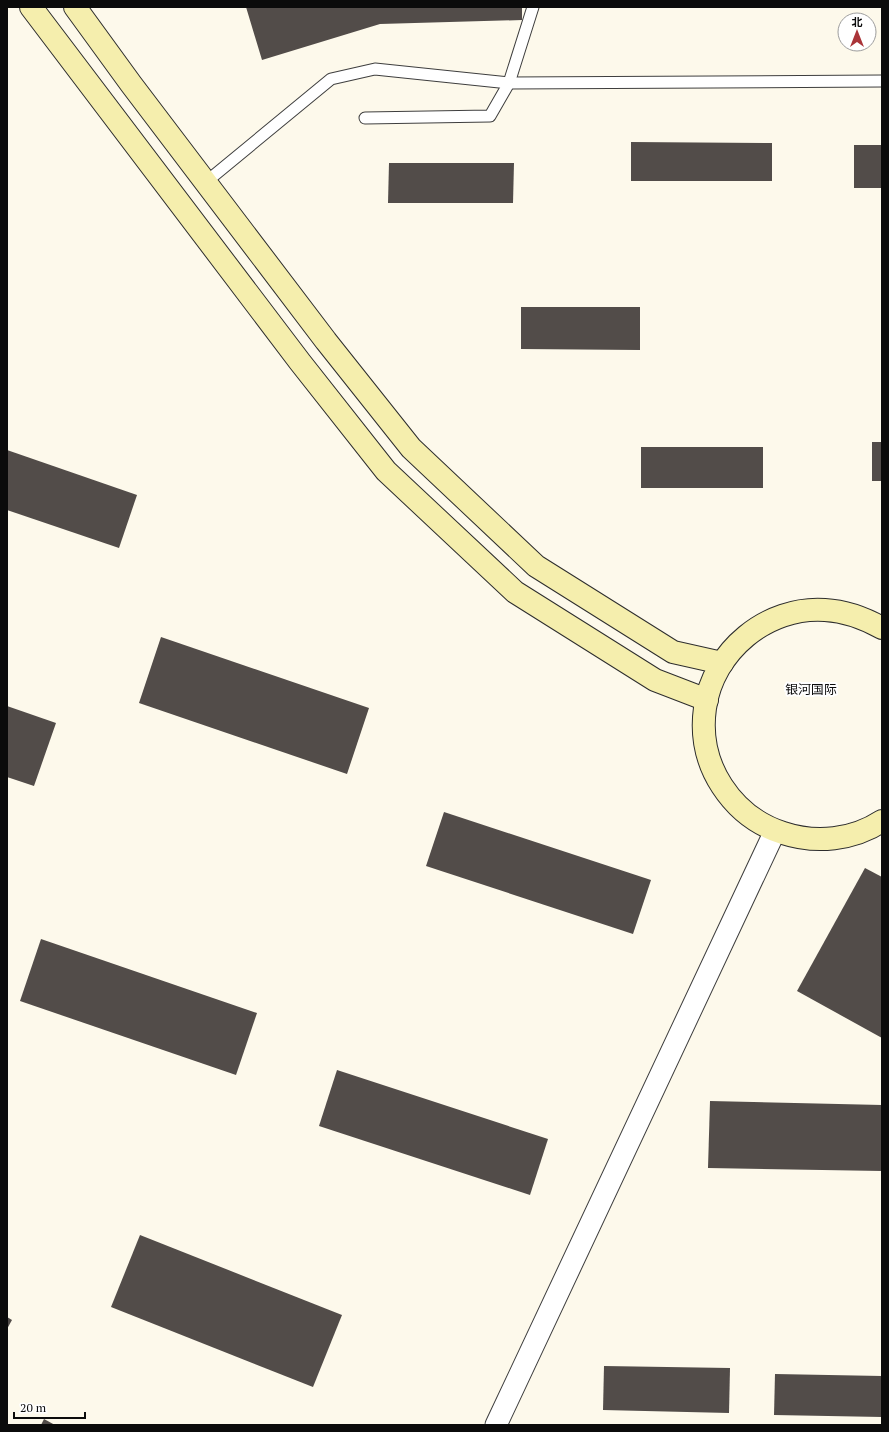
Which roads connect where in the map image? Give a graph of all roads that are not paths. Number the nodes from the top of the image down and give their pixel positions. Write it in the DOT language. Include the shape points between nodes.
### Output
graph roads {
  1 [pos="31,7"];
  2 [pos="75,7"];
  3 [pos="533,7"];
  4 [pos="882,81"];
  5 [pos="509,83"];
  6 [pos="365,118"];
  7 [pos="206,182"];
  8 [pos="882,628"];
  9 [pos="722,663"];
  10 [pos="706,700"];
  11 [pos="882,821"];
  12 [pos="775,831"];
  13 [pos="496,1425"];
  1 -- 10 [label="street" via="300,362 386,471 515,592 655,680"];
  2 -- 7 [label="street"];
  3 -- 5 [label="lane"];
  4 -- 5 [label="lane"];
  5 -- 6 [label="lane" via="490,116"];
  5 -- 7 [label="lane" via="375,69 331,79"];
  7 -- 9 [label="street" via="326,341 411,448 536,566 673,652"];
  8 -- 9 [label="street" via="864,618 844,613 804,611 766,623 749,633"];
  9 -- 10 [label="street"];
  10 -- 12 [label="street" via="705,740 717,778 741,810"];
  11 -- 12 [label="street" via="854,834 834,839 794,837"];
  12 -- 13 [label="street"];
}
